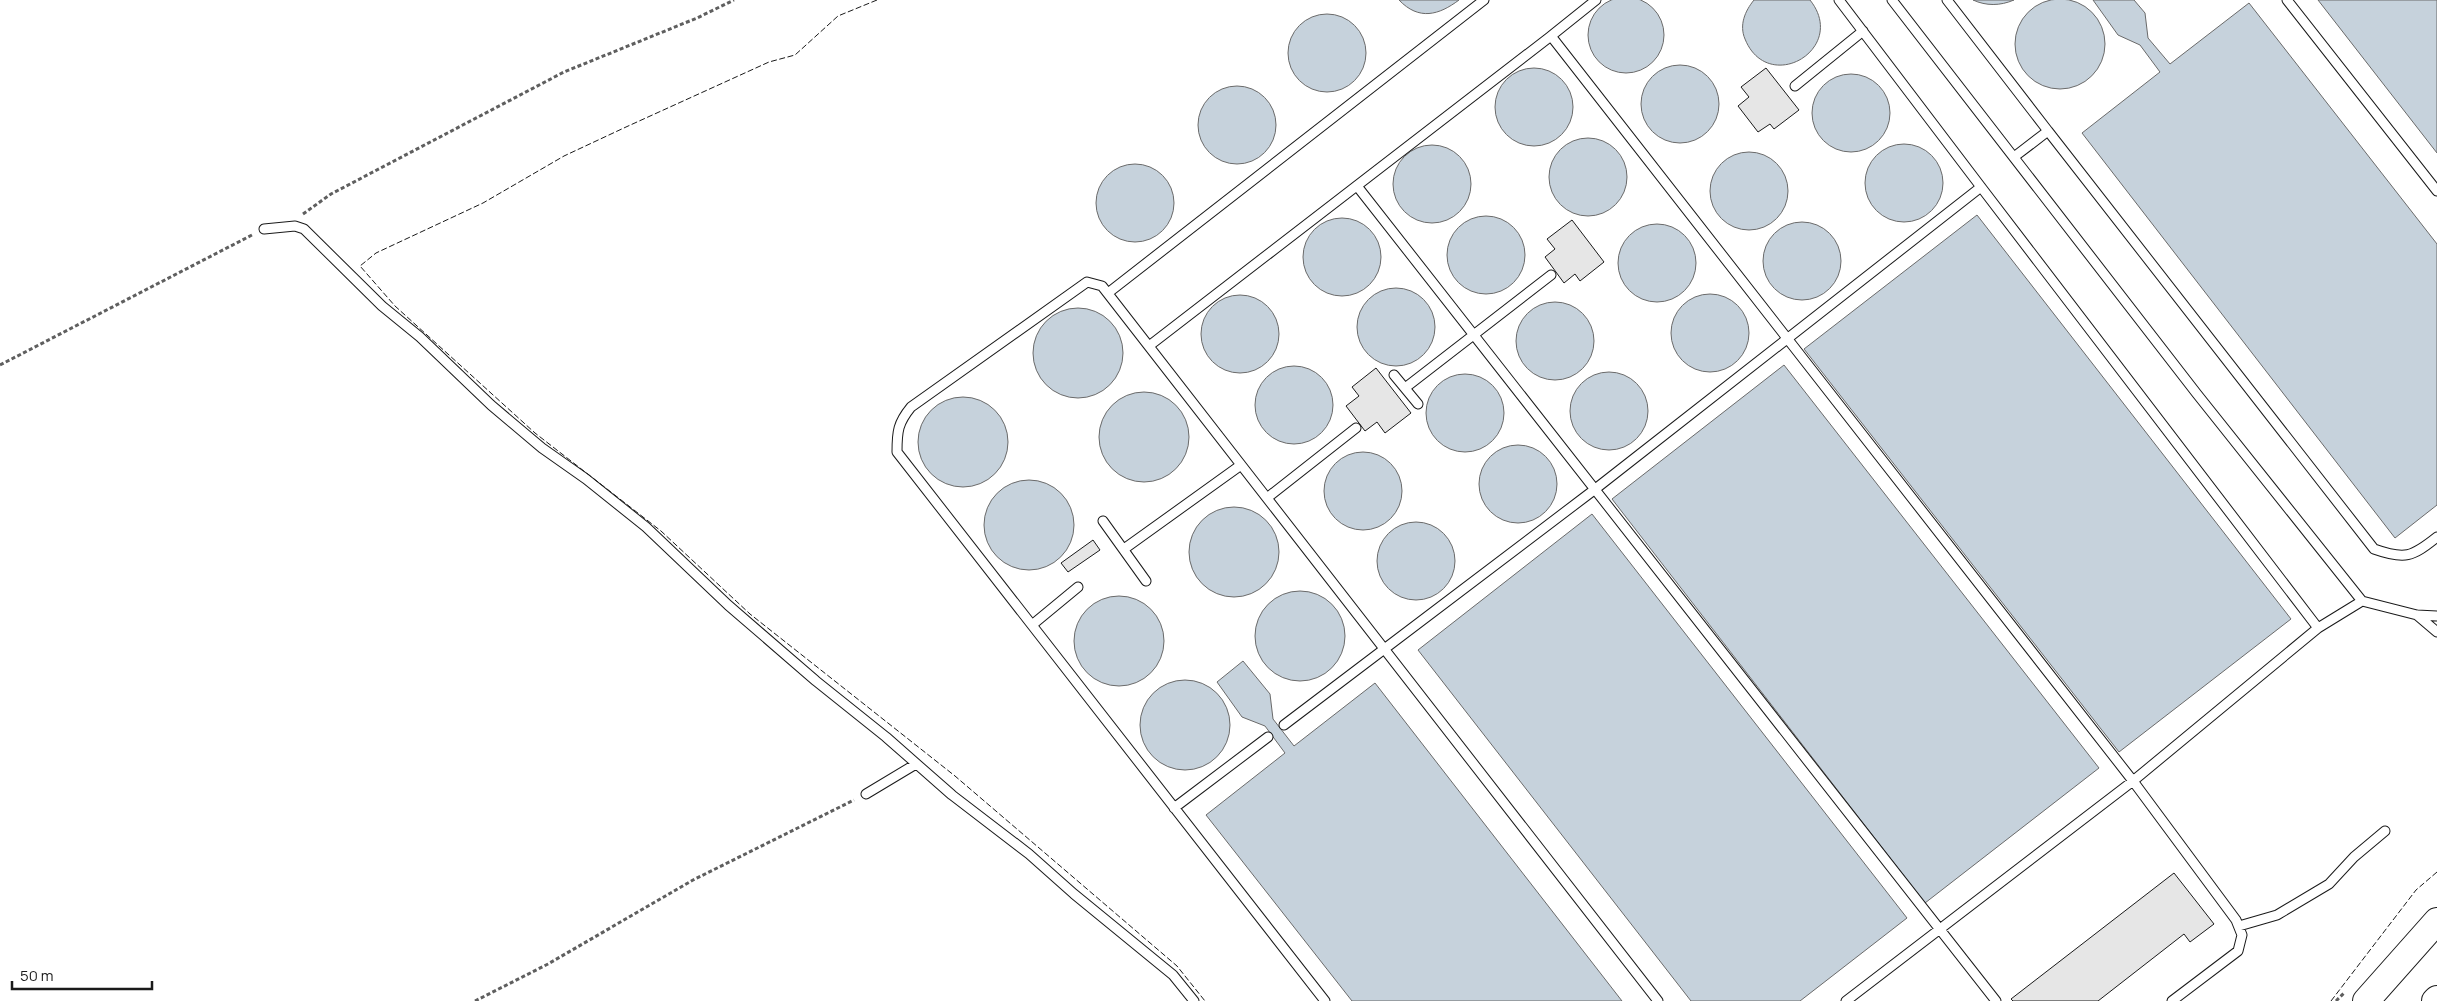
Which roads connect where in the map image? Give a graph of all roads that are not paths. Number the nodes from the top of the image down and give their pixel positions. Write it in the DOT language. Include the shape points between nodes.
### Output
graph roads {
  1 [pos="1484,0"];
  2 [pos="1596,0"];
  3 [pos="1839,0"];
  4 [pos="1892,0"];
  5 [pos="1947,0"];
  6 [pos="2287,0"];
  7 [pos="1862,31"];
  8 [pos="1551,36"];
  9 [pos="1795,86"];
  10 [pos="2048,131"];
  11 [pos="2014,157"];
  12 [pos="1357,186"];
  13 [pos="1982,187"];
  14 [pos="2437,191"];
  15 [pos="264,229"];
  16 [pos="1551,275"];
  17 [pos="1108,293"];
  18 [pos="1473,335"];
  19 [pos="1787,338"];
  20 [pos="1149,346"];
  21 [pos="1394,375"];
  22 [pos="1404,388"];
  23 [pos="1418,404"];
  24 [pos="1356,428"];
  25 [pos="1242,465"];
  26 [pos="1594,490"];
  27 [pos="1267,498"];
  28 [pos="1103,521"];
  29 [pos="2437,537"];
  30 [pos="1124,549"];
  31 [pos="1146,581"];
  32 [pos="1078,587"];
  33 [pos="2362,601"];
  34 [pos="2417,615"];
  35 [pos="2437,616"];
  36 [pos="1032,625"];
  37 [pos="2318,628"];
  38 [pos="2437,632"];
  39 [pos="1385,649"];
  40 [pos="1284,725"];
  41 [pos="1268,737"];
  42 [pos="916,764"];
  43 [pos="2133,781"];
  44 [pos="866,794"];
  45 [pos="1174,808"];
  46 [pos="2385,831"];
  47 [pos="2437,921"];
  48 [pos="2238,926"];
  49 [pos="1939,931"];
  50 [pos="1194,1001"];
  51 [pos="1325,1001"];
  52 [pos="1658,1001"];
  53 [pos="1846,1001"];
  54 [pos="1996,1001"];
  55 [pos="2172,1001"];
  56 [pos="2366,1001"];
  1 -- 17 [label="lane"];
  2 -- 8 [label="lane"];
  3 -- 7 [label="lane"];
  4 -- 11 [label="lane"];
  5 -- 10 [label="lane"];
  6 -- 14 [label="lane"];
  7 -- 9 [label="lane"];
  7 -- 13 [label="lane"];
  8 -- 12 [label="lane"];
  8 -- 19 [label="lane"];
  10 -- 11 [label="lane"];
  10 -- 29 [label="lane" via="2374,549 2396,557 2416,554"];
  11 -- 33 [label="lane"];
  12 -- 18 [label="lane"];
  12 -- 20 [label="lane"];
  13 -- 19 [label="lane"];
  13 -- 37 [label="lane"];
  15 -- 42 [label="lane" via="304,228 382,306 420,337 491,405 646,527 728,605"];
  16 -- 18 [label="lane"];
  17 -- 20 [label="lane"];
  17 -- 36 [label="lane" via="1102,286 1087,282 911,407 901,419 897,433 897,452"];
  18 -- 22 [label="lane"];
  18 -- 26 [label="lane"];
  19 -- 26 [label="lane"];
  19 -- 43 [label="lane"];
  20 -- 25 [label="lane"];
  21 -- 22 [label="lane"];
  22 -- 23 [label="lane"];
  24 -- 27 [label="lane"];
  25 -- 27 [label="lane"];
  25 -- 30 [label="lane"];
  26 -- 39 [label="lane"];
  26 -- 49 [label="lane"];
  27 -- 39 [label="lane"];
  28 -- 30 [label="lane"];
  30 -- 31 [label="lane"];
  32 -- 36 [label="lane"];
  33 -- 34 [label="lane"];
  33 -- 37 [label="lane"];
  34 -- 35 [label="lane"];
  34 -- 38 [label="lane"];
  36 -- 45 [label="lane"];
  37 -- 43 [label="lane"];
  39 -- 40 [label="lane"];
  39 -- 52 [label="lane"];
  41 -- 45 [label="lane"];
  42 -- 44 [label="lane"];
  42 -- 50 [label="lane" via="1173,974"];
  43 -- 48 [label="lane"];
  43 -- 49 [label="lane"];
  45 -- 51 [label="lane"];
  46 -- 48 [label="lane" via="2329,884 2277,915"];
  47 -- 56 [label="main road"];
  48 -- 55 [label="lane" via="2242,935 2238,951"];
  49 -- 53 [label="lane"];
  49 -- 54 [label="lane"];
}
